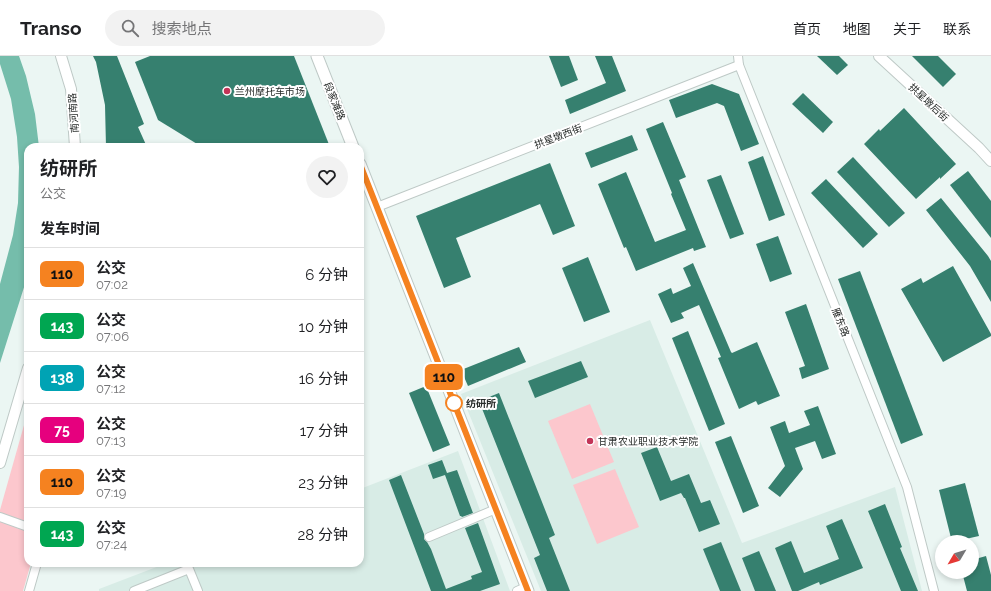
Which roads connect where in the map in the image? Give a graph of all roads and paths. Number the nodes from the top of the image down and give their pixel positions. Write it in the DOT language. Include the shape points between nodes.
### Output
graph roads {
  1 [pos="61,56"];
  2 [pos="317,56"];
  3 [pos="738,56"];
  4 [pos="879,56"];
  5 [pos="739,65"];
  6 [pos="75,143"];
  7 [pos="351,143"];
  8 [pos="991,162"];
  9 [pos="364,174"];
  10 [pos="377,207"];
  11 [pos="24,382"];
  12 [pos="0,463"];
  13 [pos="496,509"];
  14 [pos="0,517"];
  15 [pos="24,526"];
  16 [pos="429,537"];
  17 [pos="36,567"];
  18 [pos="524,590"];
  19 [pos="29,591"];
  20 [pos="134,591"];
  21 [pos="198,591"];
  22 [pos="934,591"];
  1 -- 6 [label="street, 南河南路" via="71,89"];
  2 -- 7 [label="main road, 段家滩路"];
  3 -- 5 [label="street, 雁东路"];
  4 -- 8 [label="street, 拱星墩后街"];
  5 -- 10 [label="street, 拱星墩西街"];
  5 -- 22 [label="street, 雁东路" via="907,487"];
  9 -- 10 [label="main road"];
  10 -- 13 [label="main road"];
  11 -- 12 [label="street"];
  13 -- 16 [label="street"];
  13 -- 18 [label="main road"];
  14 -- 15 [label="street"];
  17 -- 19 [label="street"];
  20 -- 21 [label="street" via="189,569"];
}
